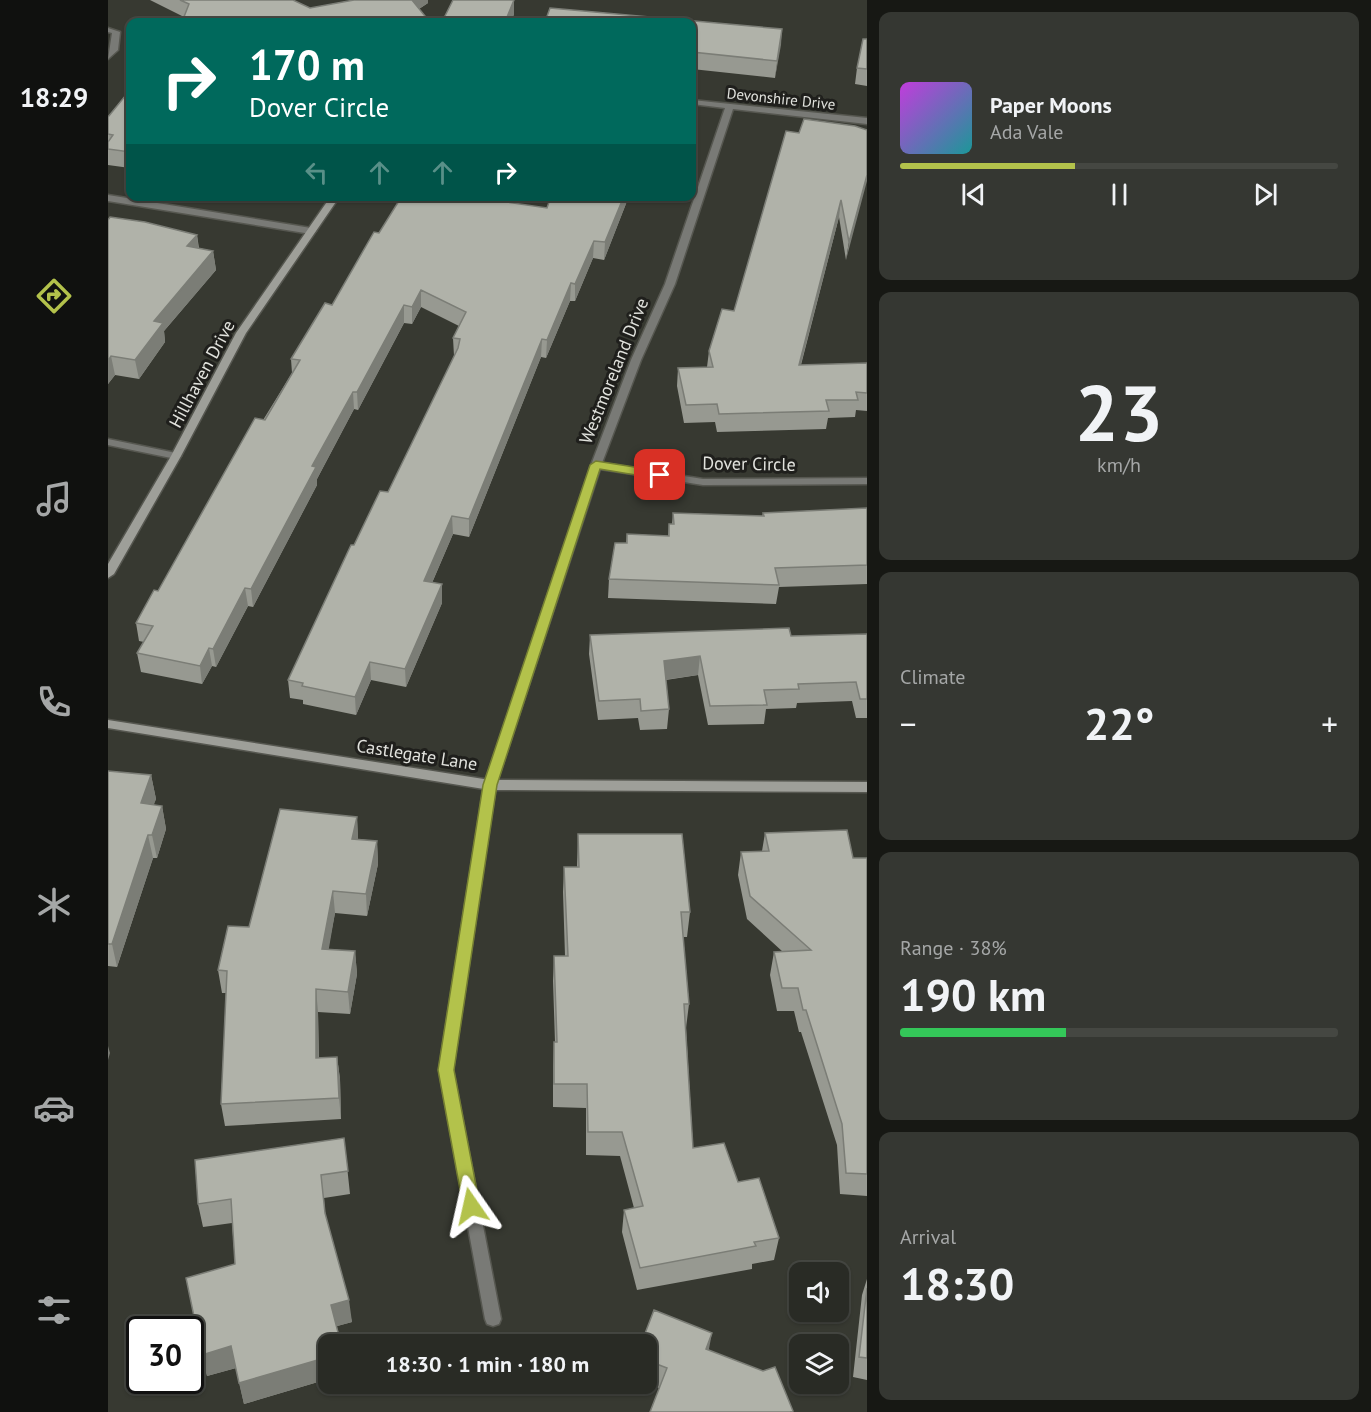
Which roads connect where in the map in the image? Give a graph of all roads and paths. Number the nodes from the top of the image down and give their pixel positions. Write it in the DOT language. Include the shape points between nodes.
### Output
graph roads {
  1 [pos="112,31"];
  2 [pos="108,57"];
  3 [pos="696,103"];
  4 [pos="730,107"];
  5 [pos="867,121"];
  6 [pos="108,198"];
  7 [pos="126,201"];
  8 [pos="126,201"];
  9 [pos="332,201"];
  10 [pos="311,231"];
  11 [pos="108,442"];
  12 [pos="176,456"];
  13 [pos="596,465"];
  14 [pos="867,481"];
  15 [pos="108,574"];
  16 [pos="108,724"];
  17 [pos="490,785"];
  18 [pos="867,787"];
  19 [pos="493,1319"];
  1 -- 2 [label="street" via="114,50"];
  3 -- 4 [label="street, Devonshire Drive"];
  4 -- 5 [label="street, Devonshire Drive"];
  4 -- 13 [label="street, Westmoreland Drive" via="670,284"];
  6 -- 7 [label="street"];
  8 -- 10 [label="street"];
  9 -- 10 [label="street, Hillhaven Drive"];
  10 -- 12 [label="street, Hillhaven Drive" via="241,333"];
  11 -- 12 [label="street"];
  12 -- 15 [label="street, Hillhaven Drive"];
  13 -- 14 [label="street, Dover Circle" via="703,482"];
  13 -- 17 [label="street, Westmoreland Drive"];
  16 -- 17 [label="street, Castlegate Lane"];
  17 -- 18 [label="street, Castlegate Lane"];
  17 -- 19 [label="street, Westmoreland Drive" via="446,1070"];
}
